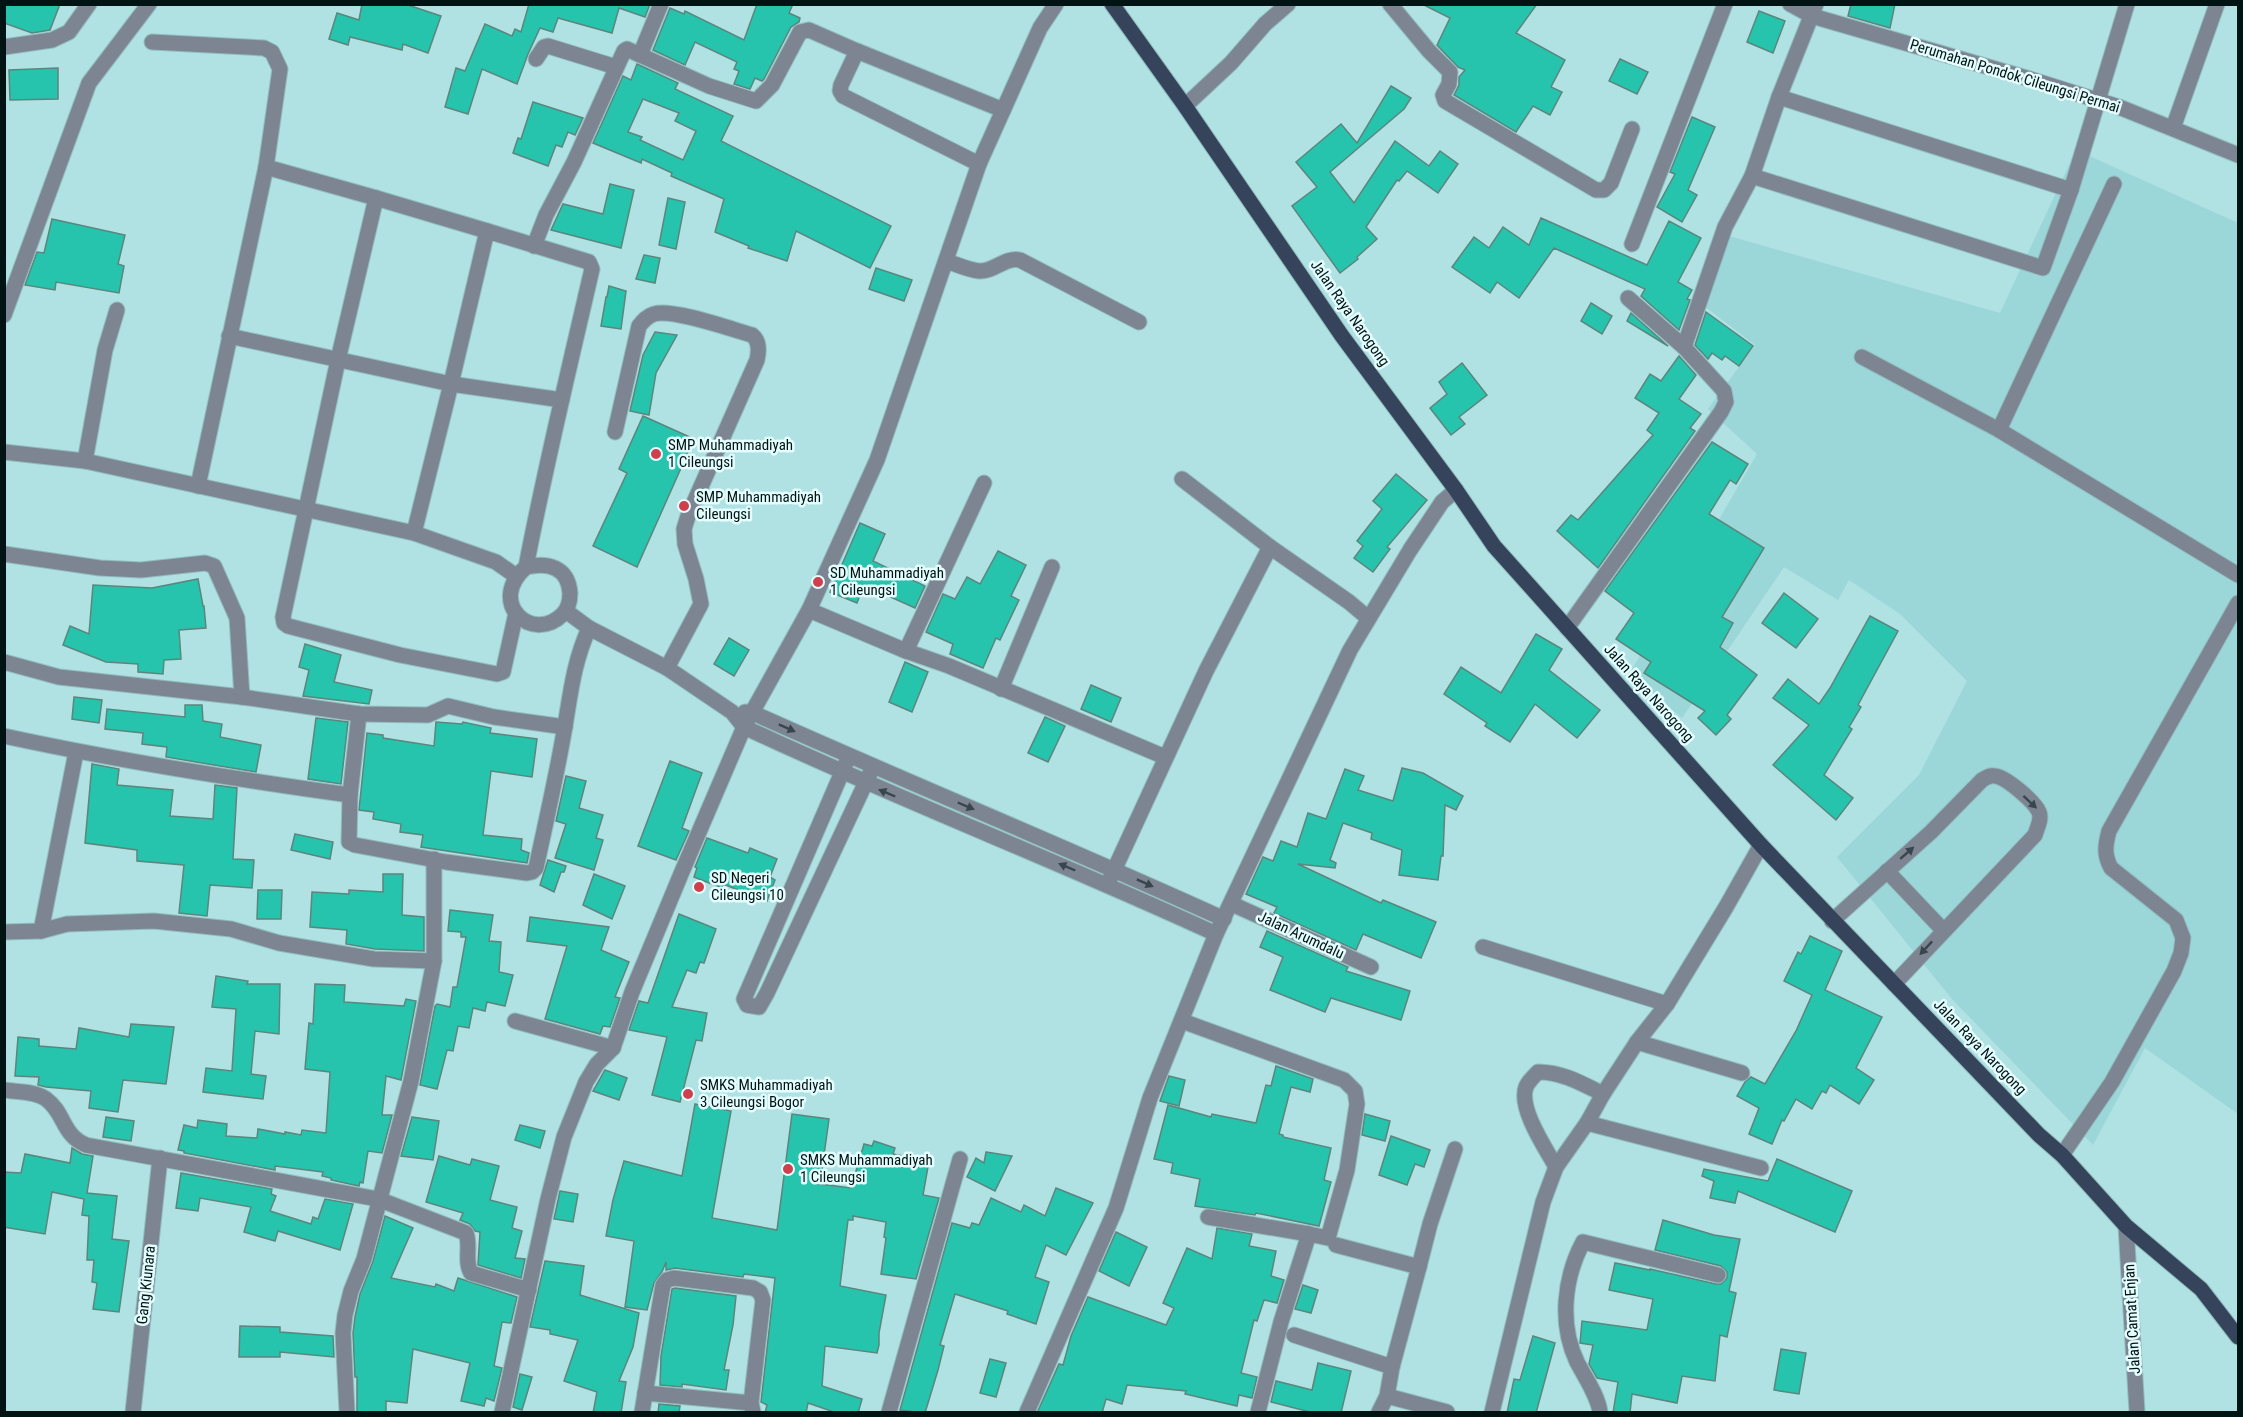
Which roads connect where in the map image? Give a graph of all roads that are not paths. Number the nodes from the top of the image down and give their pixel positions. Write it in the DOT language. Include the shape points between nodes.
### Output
graph roads {
  1 [pos="89,4"];
  2 [pos="149,4"];
  3 [pos="661,4"];
  4 [pos="1056,4"];
  5 [pos="1112,4"];
  6 [pos="1288,4"];
  7 [pos="1390,4"];
  8 [pos="1725,4"];
  9 [pos="1790,4"];
  10 [pos="2127,4"];
  11 [pos="2217,4"];
  12 [pos="1814,10"];
  13 [pos="152,42"];
  14 [pos="4,47"];
  15 [pos="857,51"];
  16 [pos="640,55"];
  17 [pos="536,59"];
  18 [pos="616,68"];
  19 [pos="1779,97"];
  20 [pos="2097,100"];
  21 [pos="1185,106"];
  22 [pos="1003,110"];
  23 [pos="2173,128"];
  24 [pos="1632,129"];
  25 [pos="2238,155"];
  26 [pos="979,164"];
  27 [pos="266,167"];
  28 [pos="1752,176"];
  29 [pos="2114,184"];
  30 [pos="2071,190"];
  31 [pos="376,198"];
  32 [pos="487,231"];
  33 [pos="1632,244"];
  34 [pos="534,246"];
  35 [pos="946,261"];
  36 [pos="1628,298"];
  37 [pos="117,310"];
  38 [pos="4,315"];
  39 [pos="1139,322"];
  40 [pos="230,336"];
  41 [pos="1684,347"];
  42 [pos="1862,357"];
  43 [pos="338,360"];
  44 [pos="451,384"];
  45 [pos="562,400"];
  46 [pos="1999,430"];
  47 [pos="615,432"];
  48 [pos="4,452"];
  49 [pos="85,461"];
  50 [pos="1182,479"];
  51 [pos="984,483"];
  52 [pos="198,486"];
  53 [pos="1456,490"];
  54 [pos="307,508"];
  55 [pos="414,533"];
  56 [pos="1270,547"];
  57 [pos="4,554"];
  58 [pos="1052,567"];
  59 [pos="521,572"];
  60 [pos="2238,575"];
  61 [pos="2238,603"];
  62 [pos="809,610"];
  63 [pos="566,611"];
  64 [pos="516,613"];
  65 [pos="1368,618"];
  66 [pos="589,627"];
  67 [pos="1567,628"];
  68 [pos="906,651"];
  69 [pos="4,662"];
  70 [pos="668,668"];
  71 [pos="1001,689"];
  72 [pos="242,697"];
  73 [pos="732,712"];
  74 [pos="753,713"];
  75 [pos="359,714"];
  76 [pos="565,727"];
  77 [pos="744,727"];
  78 [pos="4,736"];
  79 [pos="76,752"];
  80 [pos="849,756"];
  81 [pos="1165,757"];
  82 [pos="873,767"];
  83 [pos="842,773"];
  84 [pos="865,783"];
  85 [pos="350,795"];
  86 [pos="1761,845"];
  87 [pos="434,859"];
  88 [pos="1115,869"];
  89 [pos="1887,871"];
  90 [pos="1107,884"];
  91 [pos="1232,904"];
  92 [pos="1224,919"];
  93 [pos="1832,921"];
  94 [pos="1943,930"];
  95 [pos="4,932"];
  96 [pos="41,932"];
  97 [pos="1216,934"];
  98 [pos="1483,947"];
  99 [pos="434,962"];
  100 [pos="1371,967"];
  101 [pos="1894,984"];
  102 [pos="1666,1004"];
  103 [pos="515,1021"];
  104 [pos="1182,1021"];
  105 [pos="1637,1042"];
  106 [pos="613,1048"];
  107 [pos="1742,1073"];
  108 [pos="4,1090"];
  109 [pos="1603,1094"];
  110 [pos="1587,1123"];
  111 [pos="1455,1149"];
  112 [pos="2062,1155"];
  113 [pos="160,1158"];
  114 [pos="960,1159"];
  115 [pos="1556,1167"];
  116 [pos="1761,1168"];
  117 [pos="378,1199"];
  118 [pos="1208,1217"];
  119 [pos="2126,1226"];
  120 [pos="1309,1234"];
  121 [pos="1336,1245"];
  122 [pos="1419,1268"];
  123 [pos="1718,1275"];
  124 [pos="529,1290"];
  125 [pos="1294,1335"];
  126 [pos="2238,1337"];
  127 [pos="1392,1368"];
  128 [pos="645,1393"];
  129 [pos="1388,1396"];
  130 [pos="752,1408"];
  131 [pos="133,1413"];
  132 [pos="347,1413"];
  133 [pos="502,1413"];
  134 [pos="642,1413"];
  135 [pos="890,1413"];
  136 [pos="1027,1413"];
  137 [pos="1258,1413"];
  138 [pos="1379,1413"];
  139 [pos="1448,1413"];
  140 [pos="1492,1413"];
  141 [pos="1600,1413"];
  142 [pos="2137,1413"];
  1 -- 14 [label="street" via="69,32 51,40"];
  2 -- 38 [label="street" via="89,83"];
  3 -- 16 [label="street"];
  4 -- 22 [label="street" via="1040,28"];
  5 -- 21 [label="main road, Jalan Raya Narogong"];
  6 -- 21 [label="street"];
  7 -- 24 [label="street" via="1450,72 1445,101 1596,190 1604,190 1611,183"];
  8 -- 33 [label="street"];
  9 -- 12 [label="street, Perumahan Pondok Cileungsi Permai"];
  10 -- 20 [label="street"];
  11 -- 23 [label="street"];
  12 -- 19 [label="street"];
  12 -- 20 [label="street, Perumahan Pondok Cileungsi Permai"];
  13 -- 27 [label="street" via="264,48 272,52 280,69"];
  15 -- 16 [label="street" via="809,30 800,32 772,85 754,101"];
  15 -- 22 [label="street"];
  15 -- 26 [label="street" via="841,85 843,96"];
  16 -- 18 [label="street" via="625,50"];
  17 -- 18 [label="street" via="547,46"];
  18 -- 34 [label="street"];
  19 -- 28 [label="street"];
  19 -- 30 [label="street"];
  20 -- 23 [label="street, Perumahan Pondok Cileungsi Permai"];
  20 -- 30 [label="street"];
  21 -- 53 [label="main road, Jalan Raya Narogong" via="1342,336"];
  22 -- 26 [label="street"];
  23 -- 25 [label="street, Perumahan Pondok Cileungsi Permai"];
  26 -- 35 [label="street"];
  27 -- 31 [label="street"];
  27 -- 40 [label="street"];
  28 -- 30 [label="street" via="2043,268"];
  28 -- 41 [label="street" via="1725,227"];
  29 -- 46 [label="street"];
  31 -- 32 [label="street"];
  31 -- 43 [label="street"];
  32 -- 34 [label="street"];
  32 -- 44 [label="street"];
  34 -- 45 [label="street" via="591,264 592,269"];
  35 -- 39 [label="street" via="978,271 1004,261 1020,260"];
  35 -- 62 [label="street" via="877,460"];
  36 -- 41 [label="street"];
  37 -- 49 [label="street" via="105,351"];
  40 -- 43 [label="street"];
  40 -- 52 [label="street"];
  41 -- 67 [label="street" via="1724,391 1726,402"];
  42 -- 46 [label="street"];
  43 -- 44 [label="street"];
  43 -- 54 [label="street"];
  44 -- 45 [label="street"];
  44 -- 55 [label="street"];
  45 -- 59 [label="street"];
  46 -- 60 [label="street"];
  47 -- 70 [label="street" via="639,326 648,317 658,313 683,316 756,338 757,360 684,529 701,604"];
  48 -- 49 [label="street"];
  49 -- 52 [label="street"];
  50 -- 56 [label="street"];
  51 -- 68 [label="street"];
  52 -- 54 [label="street"];
  53 -- 65 [label="street" via="1442,502"];
  53 -- 67 [label="main road, Jalan Raya Narogong" via="1494,546"];
  54 -- 55 [label="street"];
  54 -- 64 [label="street" via="283,617 286,625 400,655 496,674 503,672"];
  55 -- 59 [label="street"];
  56 -- 65 [label="street"];
  56 -- 81 [label="street"];
  57 -- 72 [label="street" via="100,568 141,570 206,563 214,566 237,618"];
  58 -- 71 [label="street"];
  59 -- 63 [label="street" via="539,564 552,566 563,574 570,592"];
  59 -- 64 [label="street" via="510,588 510,601"];
  61 -- 112 [label="street" via="2109,831 2105,846 2111,868 2176,920 2183,939 2175,971 2112,1082"];
  62 -- 68 [label="street"];
  62 -- 74 [label="street"];
  63 -- 64 [label="street" via="555,622 541,625 527,622"];
  63 -- 66 [label="street"];
  65 -- 91 [label="street"];
  66 -- 70 [label="street"];
  66 -- 76 [label="street" via="571,679"];
  67 -- 86 [label="main road, Jalan Raya Narogong"];
  68 -- 71 [label="street"];
  69 -- 72 [label="street" via="59,677"];
  70 -- 73 [label="street"];
  71 -- 81 [label="street"];
  72 -- 75 [label="street"];
  73 -- 74 [label="street"];
  73 -- 77 [label="street"];
  74 -- 77 [label="street"];
  74 -- 80 [label="street, one-way"];
  75 -- 76 [label="street" via="428,715 448,706"];
  75 -- 85 [label="street"];
  76 -- 87 [label="street" via="536,868 532,872 516,872"];
  77 -- 83 [label="street"];
  77 -- 106 [label="street" via="667,906"];
  78 -- 79 [label="street"];
  79 -- 85 [label="street"];
  79 -- 96 [label="street"];
  80 -- 82 [label="street"];
  80 -- 83 [label="street"];
  81 -- 88 [label="street"];
  82 -- 84 [label="street"];
  82 -- 88 [label="street, one-way"];
  83 -- 84 [label="street"];
  83 -- 84 [label="street" via="744,999 747,1005 759,1007 767,993"];
  90 -- 84 [label="street, one-way"];
  85 -- 87 [label="street" via="349,842"];
  86 -- 93 [label="main road, Jalan Raya Narogong"];
  86 -- 102 [label="street"];
  87 -- 99 [label="street"];
  88 -- 90 [label="street"];
  88 -- 92 [label="street, one-way"];
  89 -- 93 [label="street"];
  89 -- 94 [label="street"];
  89 -- 94 [label="street, one-way" via="1990,776 2008,781 2039,810 2035,835"];
  90 -- 97 [label="street"];
  91 -- 92 [label="street"];
  91 -- 100 [label="street, Jalan Arumdalu"];
  92 -- 97 [label="street"];
  93 -- 101 [label="main road, Jalan Raya Narogong"];
  94 -- 101 [label="street, one-way"];
  95 -- 96 [label="street"];
  96 -- 99 [label="street" via="67,924 154,921 231,929 279,943 374,959"];
  97 -- 104 [label="street"];
  98 -- 102 [label="street"];
  99 -- 117 [label="street" via="410,1088"];
  101 -- 112 [label="main road, Jalan Raya Narogong"];
  102 -- 105 [label="street"];
  103 -- 106 [label="street"];
  104 -- 120 [label="street" via="1344,1080 1355,1091 1357,1104 1347,1170 1328,1238"];
  104 -- 136 [label="street" via="1150,1098 1116,1208"];
  105 -- 107 [label="street"];
  105 -- 109 [label="street"];
  106 -- 124 [label="street" via="586,1082 564,1137"];
  108 -- 113 [label="street" via="46,1099 75,1140"];
  109 -- 110 [label="street"];
  109 -- 115 [label="street" via="1551,1072 1538,1072 1526,1087 1529,1117"];
  110 -- 115 [label="street"];
  110 -- 116 [label="street"];
  111 -- 122 [label="street"];
  112 -- 119 [label="main road, Jalan Raya Narogong"];
  113 -- 117 [label="street"];
  113 -- 131 [label="street, Gang Kiunara"];
  114 -- 135 [label="street"];
  115 -- 140 [label="street" via="1543,1202"];
  117 -- 124 [label="street" via="466,1233 471,1273"];
  117 -- 132 [label="street" via="345,1315"];
  118 -- 120 [label="street"];
  119 -- 126 [label="main road, Jalan Raya Narogong" via="2201,1289"];
  119 -- 142 [label="street, Jalan Camat Enjan"];
  120 -- 137 [label="street"];
  121 -- 122 [label="street"];
  122 -- 127 [label="street"];
  123 -- 141 [label="street" via="1583,1242 1566,1287 1569,1339"];
  124 -- 133 [label="street"];
  125 -- 127 [label="street"];
  127 -- 129 [label="street"];
  128 -- 130 [label="street"];
  128 -- 130 [label="street" via="666,1280 753,1288 763,1300"];
  128 -- 134 [label="street"];
  129 -- 138 [label="street"];
  129 -- 139 [label="street"];
}
